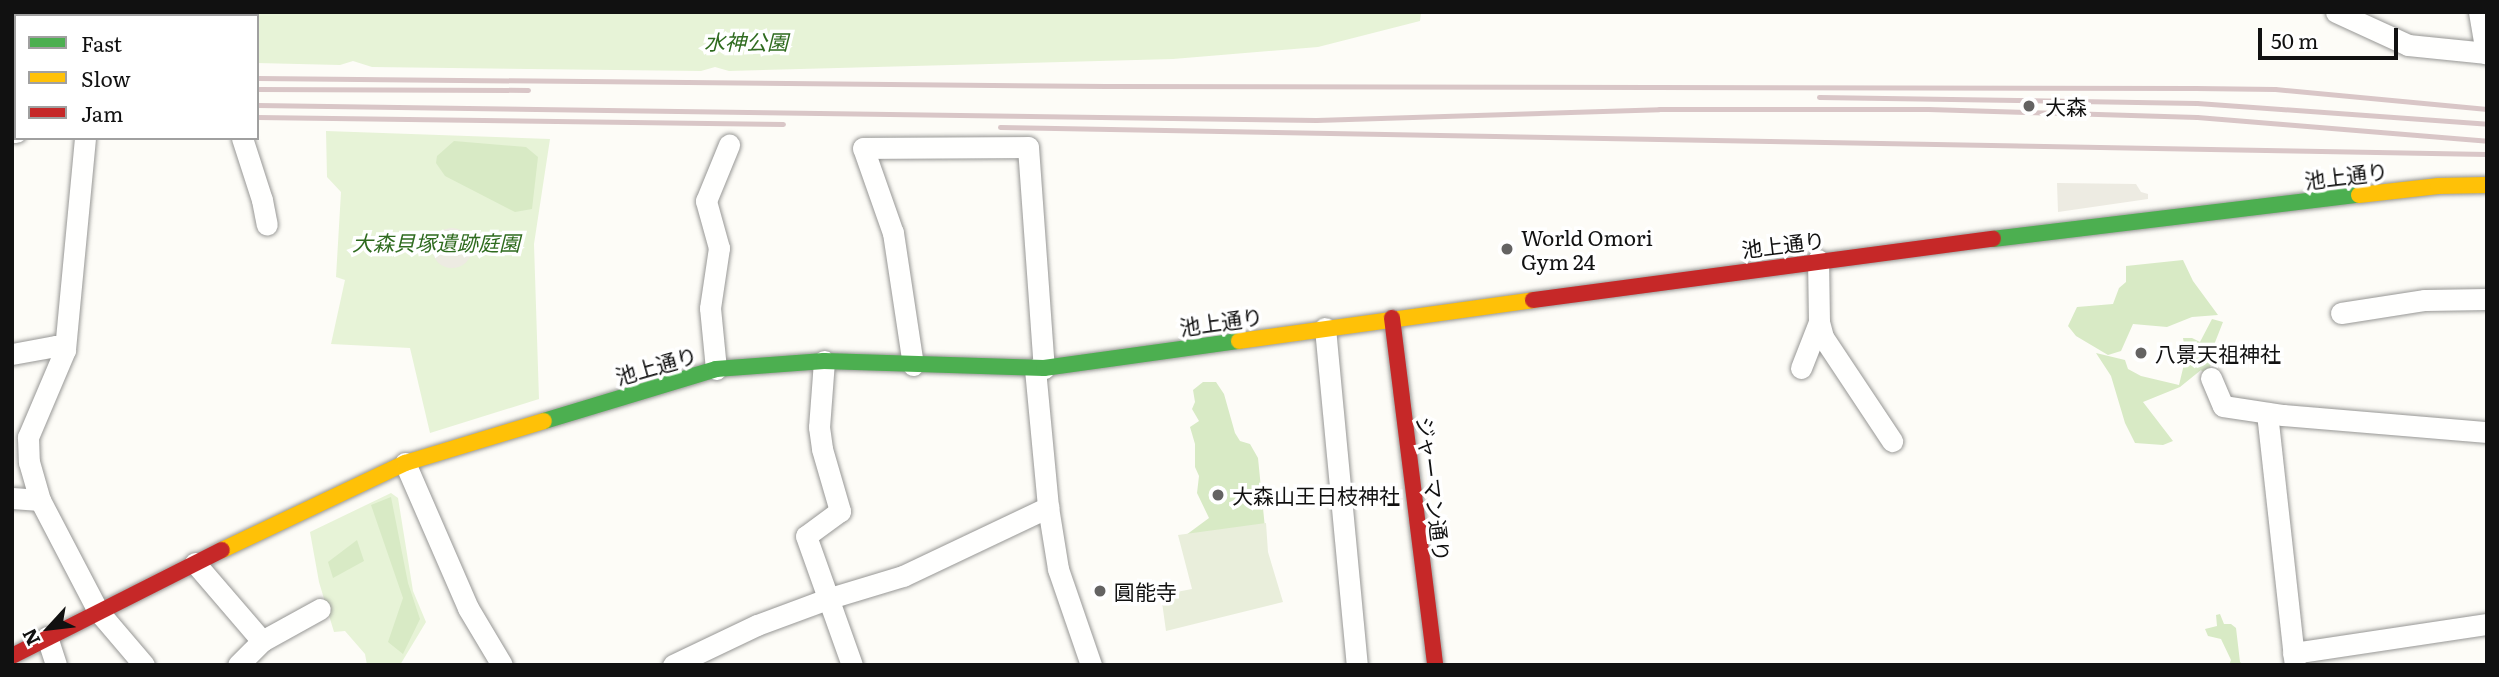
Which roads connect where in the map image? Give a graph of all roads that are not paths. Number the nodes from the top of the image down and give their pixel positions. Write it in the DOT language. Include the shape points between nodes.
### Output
graph roads {
  1 [pos="2336,12"];
  2 [pos="2479,12"];
  3 [pos="2486,53"];
  4 [pos="85,140"];
  5 [pos="244,140"];
  6 [pos="729,145"];
  7 [pos="2487,185"];
  8 [pos="267,225"];
  9 [pos="1818,260"];
  10 [pos="2487,299"];
  11 [pos="2341,313"];
  12 [pos="1392,318"];
  13 [pos="1819,322"];
  14 [pos="1325,328"];
  15 [pos="65,350"];
  16 [pos="12,354"];
  17 [pos="824,361"];
  18 [pos="913,365"];
  19 [pos="1801,368"];
  20 [pos="716,369"];
  21 [pos="1039,369"];
  22 [pos="2211,378"];
  23 [pos="2267,413"];
  24 [pos="2487,432"];
  25 [pos="1892,441"];
  26 [pos="405,463"];
  27 [pos="12,498"];
  28 [pos="40,500"];
  29 [pos="1048,507"];
  30 [pos="195,563"];
  31 [pos="830,598"];
  32 [pos="320,609"];
  33 [pos="98,611"];
  34 [pos="2487,624"];
  35 [pos="47,638"];
  36 [pos="262,641"];
  37 [pos="12,656"];
  38 [pos="2294,659"];
  39 [pos="56,665"];
  40 [pos="144,665"];
  41 [pos="238,665"];
  42 [pos="502,665"];
  43 [pos="673,665"];
  44 [pos="852,665"];
  45 [pos="1091,665"];
  46 [pos="1357,665"];
  47 [pos="1435,665"];
  1 -- 3 [label="street" via="2408,45"];
  2 -- 3 [label="street"];
  4 -- 15 [label="street"];
  5 -- 8 [label="street"];
  6 -- 20 [label="street" via="706,201 719,248 710,308"];
  7 -- 9 [label="main road, 池上通り" via="2443,185"];
  9 -- 12 [label="main road, 池上通り"];
  9 -- 13 [label="street"];
  10 -- 11 [label="street" via="2425,300"];
  12 -- 14 [label="main road, 池上通り"];
  12 -- 47 [label="main road, ジャーマン通り"];
  13 -- 19 [label="street"];
  13 -- 25 [label="street" via="1824,337"];
  14 -- 21 [label="main road, 池上通り"];
  14 -- 46 [label="street"];
  15 -- 16 [label="street" via="56,345"];
  15 -- 28 [label="street" via="28,437 29,462"];
  17 -- 18 [label="main road, 池上通り"];
  17 -- 20 [label="main road, 池上通り"];
  17 -- 31 [label="street" via="819,427 840,510 806,536"];
  18 -- 21 [label="main road, 池上通り"];
  18 -- 21 [label="street" via="893,233 863,148 1028,147"];
  20 -- 26 [label="main road, 池上通り"];
  21 -- 29 [label="street"];
  22 -- 23 [label="street" via="2222,406"];
  23 -- 24 [label="street"];
  23 -- 38 [label="street"];
  26 -- 30 [label="main road, 池上通り"];
  26 -- 42 [label="street" via="468,608"];
  27 -- 28 [label="street"];
  28 -- 33 [label="street"];
  29 -- 31 [label="street" via="903,576"];
  29 -- 45 [label="street" via="1058,569"];
  30 -- 33 [label="main road, 池上通り"];
  30 -- 36 [label="street"];
  31 -- 43 [label="street" via="757,625"];
  31 -- 44 [label="street"];
  32 -- 36 [label="street"];
  33 -- 35 [label="main road, 池上通り"];
  33 -- 40 [label="street"];
  34 -- 38 [label="street"];
  35 -- 37 [label="main road, 池上通り"];
  35 -- 39 [label="street"];
  36 -- 41 [label="street"];
}
